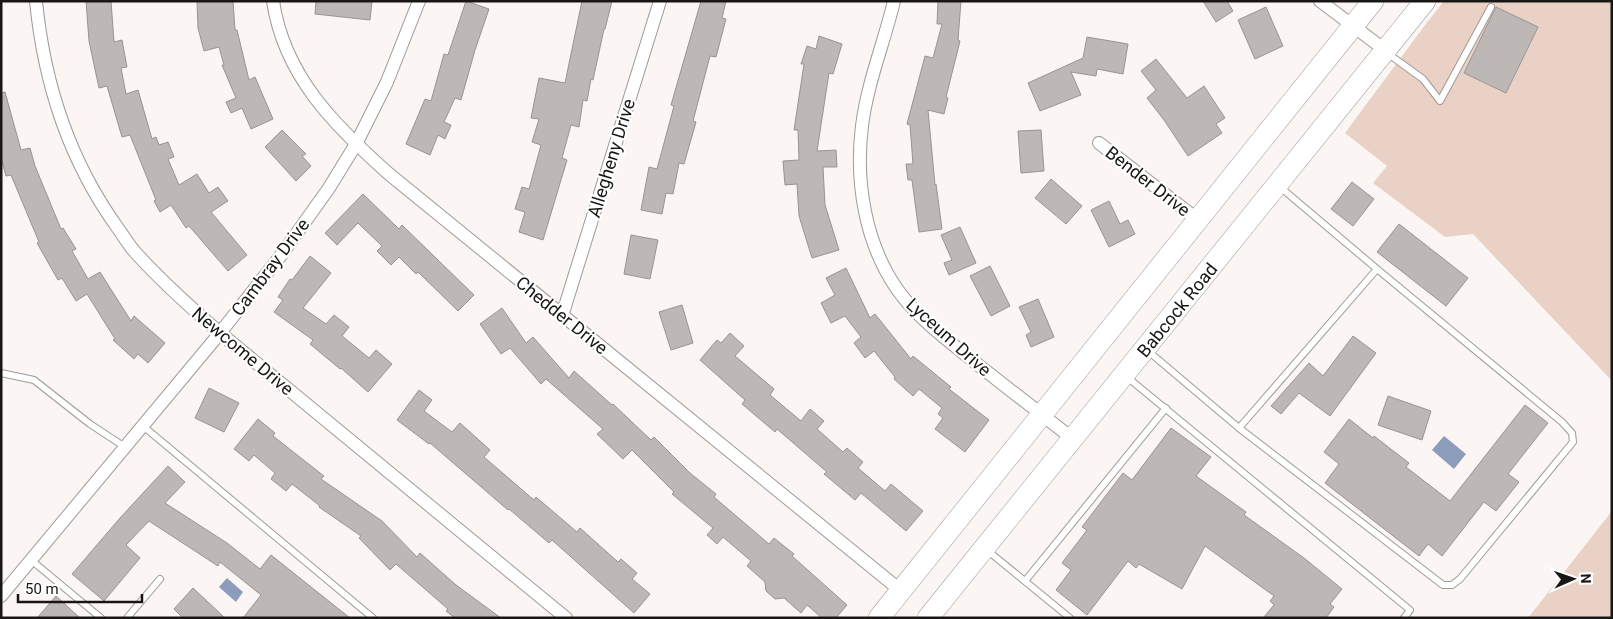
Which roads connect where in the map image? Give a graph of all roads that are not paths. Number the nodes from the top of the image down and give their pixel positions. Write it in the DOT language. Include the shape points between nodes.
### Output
graph roads {
  1 [pos="36,1"];
  2 [pos="273,1"];
  3 [pos="418,1"];
  4 [pos="660,1"];
  5 [pos="894,1"];
  6 [pos="1320,1"];
  7 [pos="1373,1"];
  8 [pos="1425,1"];
  9 [pos="1491,6"];
  10 [pos="1353,27"];
  11 [pos="1384,50"];
  12 [pos="1099,143"];
  13 [pos="356,144"];
  14 [pos="1277,184"];
  15 [pos="1198,220"];
  16 [pos="1377,269"];
  17 [pos="562,316"];
  18 [pos="220,333"];
  19 [pos="1145,348"];
  20 [pos="1,373"];
  21 [pos="1124,375"];
  22 [pos="1166,408"];
  23 [pos="1041,414"];
  24 [pos="143,426"];
  25 [pos="1239,428"];
  26 [pos="1072,439"];
  27 [pos="125,447"];
  28 [pos="984,548"];
  29 [pos="31,560"];
  30 [pos="160,579"];
  31 [pos="1025,581"];
  32 [pos="900,590"];
  33 [pos="1,596"];
  34 [pos="101,618"];
  35 [pos="127,618"];
  36 [pos="373,618"];
  37 [pos="566,618"];
  38 [pos="879,618"];
  39 [pos="928,618"];
  40 [pos="1070,618"];
  41 [pos="1404,618"];
  1 -- 18 [label="street, Newcome Drive" via="50,84 82,171 134,250 165,285"];
  2 -- 13 [label="street, Chedder Drive" via="279,30 297,72 323,109"];
  3 -- 13 [label="street, Cambray Drive" via="387,82"];
  4 -- 17 [label="street, Allegheny Drive"];
  5 -- 23 [label="street, Lyceum Drive" via="867,99 859,150 863,201 877,250 898,290 917,312"];
  6 -- 10 [label="street"];
  7 -- 10 [label="main road"];
  8 -- 11 [label="main road, Babcock Road"];
  9 -- 11 [label="lane" via="1440,101 1423,79"];
  10 -- 11 [label="street"];
  10 -- 15 [label="main road"];
  11 -- 14 [label="main road, Babcock Road"];
  12 -- 15 [label="street, Bender Drive"];
  13 -- 17 [label="street, Chedder Drive"];
  13 -- 18 [label="street, Cambray Drive" via="282,254"];
  14 -- 16 [label="lane"];
  14 -- 19 [label="main road, Babcock Road"];
  15 -- 23 [label="main road"];
  16 -- 25 [label="lane"];
  16 -- 25 [label="lane" via="1572,432 1573,442 1460,579 1452,585 1443,585"];
  17 -- 32 [label="street, Chedder Drive"];
  18 -- 24 [label="street, Cambray Drive"];
  18 -- 37 [label="street, Newcome Drive"];
  19 -- 21 [label="main road, Babcock Road"];
  19 -- 25 [label="lane"];
  20 -- 27 [label="lane" via="34,380"];
  21 -- 22 [label="lane"];
  21 -- 26 [label="main road, Babcock Road"];
  22 -- 31 [label="lane"];
  22 -- 41 [label="lane" via="1410,610"];
  23 -- 26 [label="street, Lyceum Drive"];
  23 -- 32 [label="main road"];
  24 -- 27 [label="street, Cambray Drive"];
  24 -- 36 [label="lane"];
  26 -- 28 [label="main road, Babcock Road"];
  27 -- 29 [label="street, Cambray Drive"];
  28 -- 31 [label="lane"];
  28 -- 39 [label="main road, Babcock Road"];
  29 -- 33 [label="street, Cambray Drive"];
  29 -- 34 [label="lane"];
  30 -- 35 [label="lane"];
  31 -- 40 [label="lane"];
  32 -- 38 [label="main road"];
}
